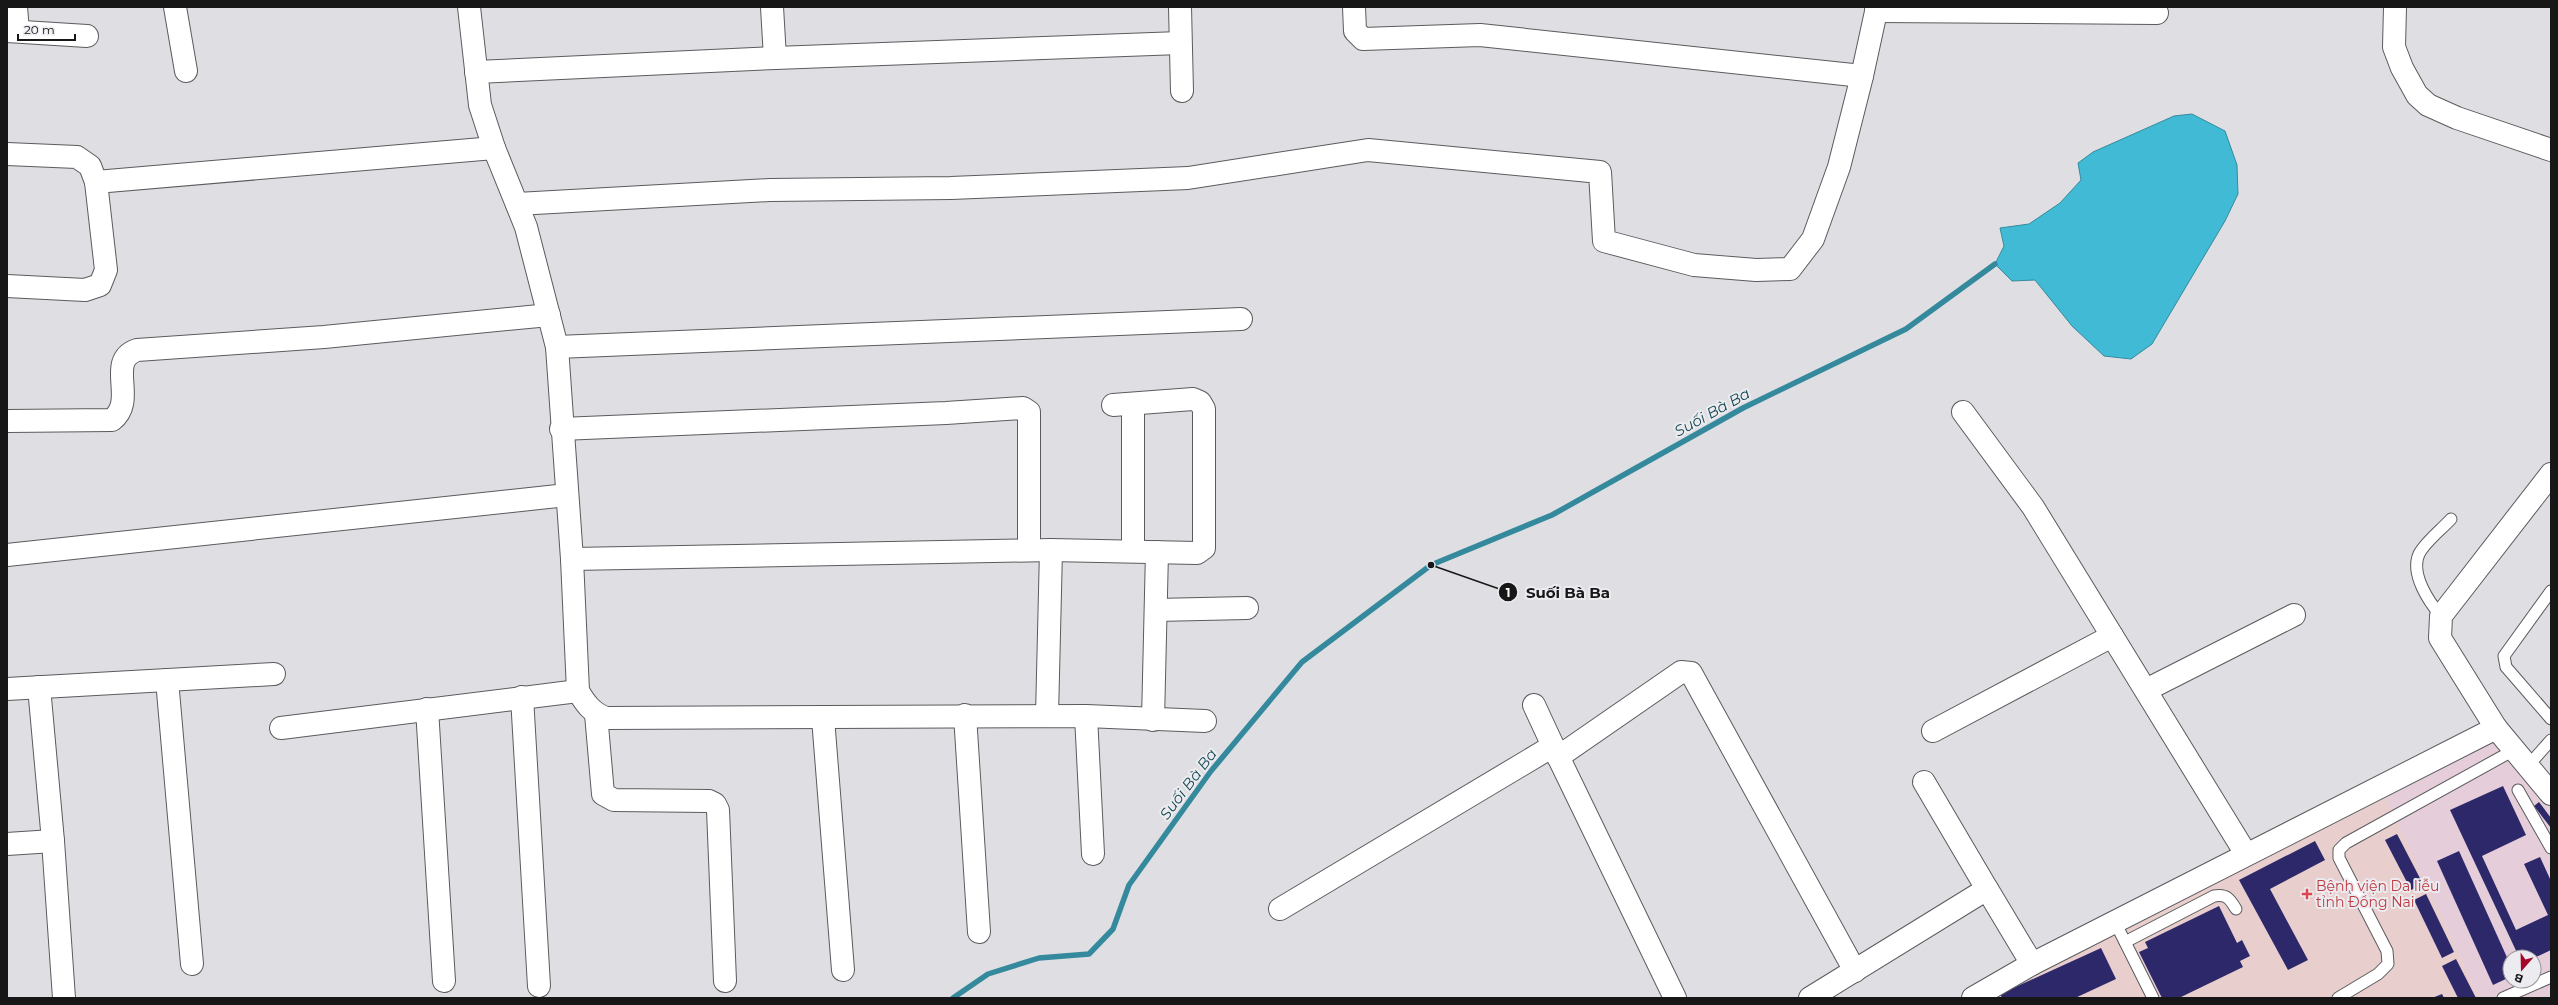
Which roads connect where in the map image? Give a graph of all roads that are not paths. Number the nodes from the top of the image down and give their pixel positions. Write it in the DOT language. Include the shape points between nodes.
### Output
graph roads {
  1 [pos="16,7"];
  2 [pos="175,7"];
  3 [pos="469,7"];
  4 [pos="772,7"];
  5 [pos="1180,7"];
  6 [pos="1354,7"];
  7 [pos="2394,7"];
  8 [pos="1876,9"];
  9 [pos="2156,13"];
  10 [pos="12,31"];
  11 [pos="87,36"];
  12 [pos="1180,43"];
  13 [pos="775,58"];
  14 [pos="186,71"];
  15 [pos="476,72"];
  16 [pos="1862,76"];
  17 [pos="1182,91"];
  18 [pos="494,148"];
  19 [pos="2551,150"];
  20 [pos="7,154"];
  21 [pos="96,182"];
  22 [pos="517,204"];
  23 [pos="7,286"];
  24 [pos="549,315"];
  25 [pos="1241,319"];
  26 [pos="557,347"];
  27 [pos="1963,412"];
  28 [pos="7,421"];
  29 [pos="561,429"];
  30 [pos="2551,474"];
  31 [pos="567,495"];
  32 [pos="2452,519"];
  33 [pos="1029,550"];
  34 [pos="1051,550"];
  35 [pos="1133,550"];
  36 [pos="1157,552"];
  37 [pos="7,555"];
  38 [pos="572,559"];
  39 [pos="2551,591"];
  40 [pos="1247,608"];
  41 [pos="1156,610"];
  42 [pos="2294,615"];
  43 [pos="2441,616"];
  44 [pos="2112,636"];
  45 [pos="274,674"];
  46 [pos="167,680"];
  47 [pos="39,686"];
  48 [pos="7,689"];
  49 [pos="2146,690"];
  50 [pos="578,691"];
  51 [pos="522,697"];
  52 [pos="1534,705"];
  53 [pos="427,709"];
  54 [pos="596,714"];
  55 [pos="965,715"];
  56 [pos="1047,716"];
  57 [pos="1086,716"];
  58 [pos="823,718"];
  59 [pos="2551,719"];
  60 [pos="1153,720"];
  61 [pos="1205,721"];
  62 [pos="281,728"];
  63 [pos="2496,728"];
  64 [pos="1933,731"];
  65 [pos="2551,740"];
  66 [pos="2514,750"];
  67 [pos="1556,751"];
  68 [pos="2528,766"];
  69 [pos="1924,782"];
  70 [pos="2518,790"];
  71 [pos="2551,794"];
  72 [pos="53,840"];
  73 [pos="7,844"];
  74 [pos="2551,848"];
  75 [pos="1093,854"];
  76 [pos="2246,854"];
  77 [pos="1987,889"];
  78 [pos="2236,908"];
  79 [pos="1280,909"];
  80 [pos="2115,922"];
  81 [pos="979,932"];
  82 [pos="2124,942"];
  83 [pos="192,964"];
  84 [pos="2032,964"];
  85 [pos="843,970"];
  86 [pos="1856,971"];
  87 [pos="2551,977"];
  88 [pos="444,981"];
  89 [pos="725,981"];
  90 [pos="539,986"];
  91 [pos="2152,997"];
  92 [pos="64,998"];
  93 [pos="1675,998"];
  94 [pos="1810,998"];
  95 [pos="1973,998"];
  96 [pos="2338,998"];
  97 [pos="2503,998"];
  1 -- 10 [label="street"];
  2 -- 14 [label="street"];
  3 -- 15 [label="street"];
  4 -- 13 [label="street"];
  5 -- 12 [label="street"];
  6 -- 16 [label="street" via="1355,31 1363,39 1480,35"];
  7 -- 19 [label="street" via="2394,47 2417,95 2428,105 2457,118"];
  8 -- 9 [label="street"];
  8 -- 16 [label="street"];
  10 -- 11 [label="street"];
  12 -- 13 [label="street"];
  12 -- 17 [label="street"];
  13 -- 15 [label="street"];
  15 -- 18 [label="street" via="480,105"];
  16 -- 22 [label="street" via="1839,167 1813,239 1790,269 1756,270 1694,265 1604,241 1600,172 1368,150 1188,178 951,188 770,190"];
  18 -- 21 [label="street"];
  18 -- 22 [label="street"];
  20 -- 21 [label="street" via="77,157 90,166"];
  21 -- 23 [label="street" via="106,270 100,286 85,290"];
  22 -- 24 [label="street" via="526,227"];
  24 -- 26 [label="street"];
  24 -- 28 [label="street" via="324,337 137,350 128,353 122,362 123,400 120,414 112,420"];
  25 -- 26 [label="street"];
  26 -- 29 [label="street"];
  27 -- 44 [label="street" via="2033,507"];
  29 -- 31 [label="street"];
  29 -- 33 [label="street" via="946,414 1023,408 1029,412"];
  30 -- 43 [label="street"];
  31 -- 37 [label="street"];
  31 -- 38 [label="street"];
  32 -- 43 [label="lane" via="2420,553 2417,565 2429,602"];
  33 -- 34 [label="street"];
  33 -- 38 [label="street"];
  34 -- 35 [label="street"];
  34 -- 56 [label="street"];
  35 -- 36 [label="street"];
  35 -- 36 [label="street" via="1123,404 1193,399 1200,402 1204,409 1204,548 1197,553"];
  36 -- 41 [label="street"];
  38 -- 50 [label="street"];
  39 -- 59 [label="lane" via="2504,656 2506,667"];
  40 -- 41 [label="street"];
  41 -- 60 [label="street"];
  42 -- 49 [label="street"];
  43 -- 63 [label="street" via="2440,638"];
  44 -- 49 [label="street"];
  44 -- 64 [label="street"];
  45 -- 46 [label="street"];
  46 -- 47 [label="street"];
  46 -- 83 [label="street"];
  47 -- 48 [label="street"];
  47 -- 72 [label="street"];
  49 -- 76 [label="street"];
  50 -- 51 [label="street"];
  50 -- 54 [label="street"];
  51 -- 53 [label="street"];
  51 -- 90 [label="street"];
  52 -- 67 [label="street"];
  53 -- 62 [label="street"];
  53 -- 88 [label="street"];
  54 -- 58 [label="street" via="606,718"];
  54 -- 89 [label="street" via="603,794 606,797 614,800 709,801 715,804 718,810"];
  55 -- 56 [label="street"];
  55 -- 58 [label="street"];
  55 -- 81 [label="street"];
  56 -- 57 [label="street"];
  57 -- 60 [label="street"];
  57 -- 75 [label="street"];
  58 -- 85 [label="street"];
  60 -- 61 [label="street"];
  63 -- 66 [label="street"];
  63 -- 76 [label="street"];
  65 -- 68 [label="lane"];
  66 -- 68 [label="street"];
  66 -- 96 [label="lane" via="2346,843 2339,850 2339,858 2387,951 2388,964 2378,974"];
  67 -- 79 [label="street"];
  67 -- 86 [label="street" via="1681,672 1691,673"];
  67 -- 93 [label="street"];
  68 -- 71 [label="street"];
  69 -- 77 [label="street"];
  70 -- 74 [label="lane"];
  72 -- 73 [label="street"];
  72 -- 92 [label="street"];
  76 -- 80 [label="street"];
  77 -- 84 [label="street"];
  77 -- 86 [label="street"];
  78 -- 82 [label="lane" via="2223,894 2214,896"];
  80 -- 82 [label="lane"];
  80 -- 84 [label="street"];
  82 -- 91 [label="lane"];
  84 -- 95 [label="street"];
  86 -- 94 [label="street"];
  87 -- 97 [label="lane"];
}
